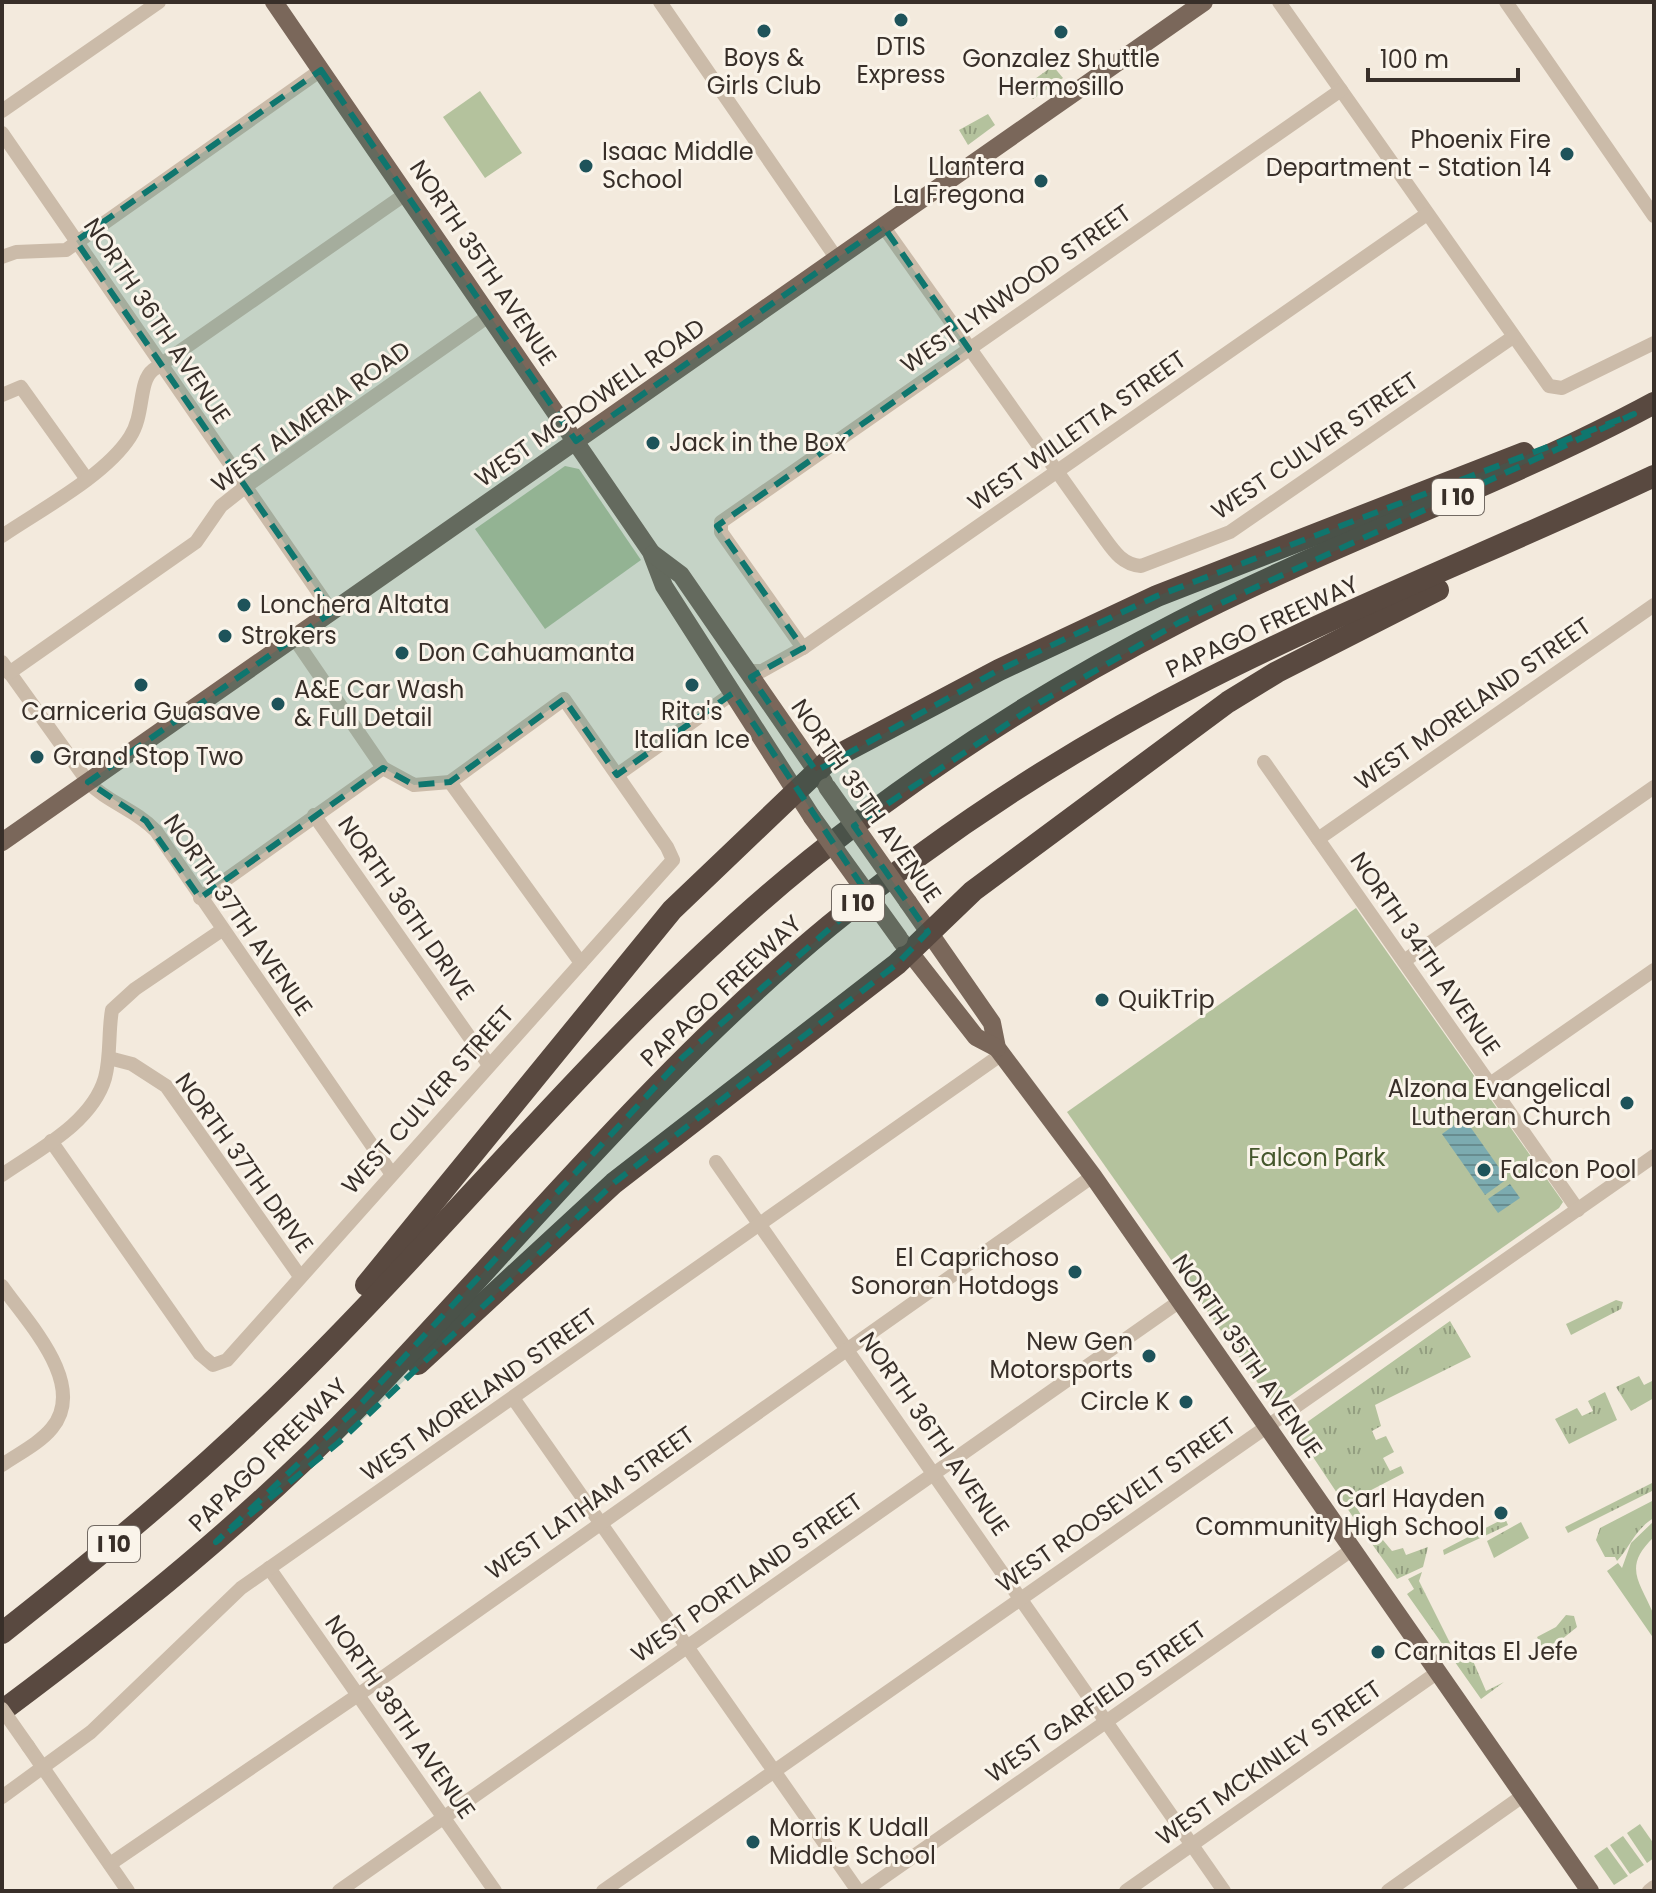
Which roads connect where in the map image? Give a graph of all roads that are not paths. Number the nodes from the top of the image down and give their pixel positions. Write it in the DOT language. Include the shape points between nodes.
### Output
graph roads {
  1 [pos="159,2"];
  2 [pos="274,2"];
  3 [pos="660,2"];
  4 [pos="1204,2"];
  5 [pos="1279,2"];
  6 [pos="1506,2"];
  7 [pos="321,70"];
  8 [pos="1341,90"];
  9 [pos="2,111"];
  10 [pos="2,133"];
  11 [pos="407,193"];
  12 [pos="1427,214"];
  13 [pos="1654,216"];
  14 [pos="883,226"];
  15 [pos="76,241"];
  16 [pos="2,257"];
  17 [pos="837,259"];
  18 [pos="490,315"];
  19 [pos="1513,337"];
  20 [pos="1654,343"];
  21 [pos="969,349"];
  22 [pos="160,364"];
  23 [pos="2,395"];
  24 [pos="1644,408"];
  25 [pos="576,441"];
  26 [pos="1057,471"];
  27 [pos="1654,477"];
  28 [pos="86,478"];
  29 [pos="245,487"];
  30 [pos="2,536"];
  31 [pos="651,552"];
  32 [pos="1654,605"];
  33 [pos="332,612"];
  34 [pos="294,638"];
  35 [pos="803,648"];
  36 [pos="6,668"];
  37 [pos="747,671"];
  38 [pos="733,693"];
  39 [pos="1264,762"];
  40 [pos="383,768"];
  41 [pos="617,775"];
  42 [pos="822,779"];
  43 [pos="88,782"];
  44 [pos="450,782"];
  45 [pos="1654,787"];
  46 [pos="798,797"];
  47 [pos="314,815"];
  48 [pos="1318,839"];
  49 [pos="2,842"];
  50 [pos="200,898"];
  51 [pos="924,926"];
  52 [pos="222,930"];
  53 [pos="904,945"];
  54 [pos="1404,961"];
  55 [pos="581,963"];
  56 [pos="1654,970"];
  57 [pos="999,1051"];
  58 [pos="109,1058"];
  59 [pos="489,1065"];
  60 [pos="1490,1084"];
  61 [pos="51,1141"];
  62 [pos="1654,1156"];
  63 [pos="716,1162"];
  64 [pos="391,1173"];
  65 [pos="2,1175"];
  66 [pos="1093,1176"];
  67 [pos="1578,1210"];
  68 [pos="761,1224"];
  69 [pos="299,1275"];
  70 [pos="2,1286"];
  71 [pos="1180,1301"];
  72 [pos="847,1350"];
  73 [pos="513,1398"];
  74 [pos="1267,1427"];
  75 [pos="222,1451"];
  76 [pos="2,1465"];
  77 [pos="934,1474"];
  78 [pos="600,1522"];
  79 [pos="216,1542"];
  80 [pos="1353,1549"];
  81 [pos="269,1568"];
  82 [pos="1022,1598"];
  83 [pos="2,1633"];
  84 [pos="687,1647"];
  85 [pos="1438,1672"];
  86 [pos="358,1695"];
  87 [pos="2,1710"];
  88 [pos="1106,1722"];
  89 [pos="43,1768"];
  90 [pos="775,1772"];
  91 [pos="1524,1795"];
  92 [pos="2,1797"];
  93 [pos="444,1818"];
  94 [pos="1192,1845"];
  95 [pos="110,1864"];
  96 [pos="1654,1887"];
  97 [pos="128,1891"];
  98 [pos="339,1891"];
  99 [pos="495,1891"];
  100 [pos="603,1891"];
  101 [pos="861,1891"];
  102 [pos="1126,1891"];
  103 [pos="1224,1891"];
  104 [pos="1388,1891"];
  105 [pos="1590,1891"];
  106 [pos="1649,1891"];
  1 -- 9 [label="street"];
  2 -- 7 [label="main road, NORTH 35TH AVENUE"];
  3 -- 17 [label="street"];
  4 -- 14 [label="main road, WEST MCDOWELL ROAD"];
  5 -- 8 [label="street"];
  6 -- 13 [label="street"];
  7 -- 11 [label="main road, NORTH 35TH AVENUE"];
  7 -- 15 [label="street"];
  8 -- 12 [label="street"];
  8 -- 21 [label="street, WEST LYNWOOD STREET"];
  10 -- 15 [label="street, NORTH 36TH AVENUE"];
  11 -- 18 [label="main road, NORTH 35TH AVENUE"];
  11 -- 22 [label="street"];
  12 -- 19 [label="street"];
  12 -- 26 [label="street, WEST WILLETTA STREET"];
  14 -- 17 [label="main road, WEST MCDOWELL ROAD"];
  14 -- 21 [label="street"];
  15 -- 16 [label="street" via="66,250"];
  15 -- 22 [label="street, NORTH 36TH AVENUE"];
  17 -- 25 [label="main road, WEST MCDOWELL ROAD"];
  18 -- 25 [label="main road, NORTH 35TH AVENUE"];
  18 -- 29 [label="street, WEST ALMERIA ROAD"];
  19 -- 20 [label="street" via="1549,386 1562,388"];
  19 -- 26 [label="street, WEST CULVER STREET" via="1230,532 1153,562 1129,565 1119,558"];
  21 -- 26 [label="street"];
  21 -- 35 [label="street, WEST LYNWOOD STREET" via="720,527"];
  22 -- 28 [label="street" via="146,375 141,416 128,440"];
  22 -- 29 [label="street, NORTH 36TH AVENUE"];
  23 -- 28 [label="street" via="21,387"];
  24 -- 42 [label="highway" via="1170,590 999,670 829,760"];
  24 -- 75 [label="highway, PAPAGO FREEWAY / I 10" via="1180,622 1028,709 857,824 740,919 661,992"];
  25 -- 31 [label="main road, NORTH 35TH AVENUE"];
  25 -- 33 [label="main road, WEST MCDOWELL ROAD"];
  26 -- 35 [label="street, WEST WILLETTA STREET"];
  27 -- 51 [label="highway" via="1228,702"];
  27 -- 79 [label="highway, PAPAGO FREEWAY / I 10" via="1208,679 1030,779 911,861 766,979 683,1057 357,1408"];
  28 -- 30 [label="street"];
  29 -- 33 [label="street, NORTH 36TH AVENUE"];
  29 -- 36 [label="street, WEST ALMERIA ROAD" via="221,506 196,542"];
  31 -- 37 [label="main road, NORTH 35TH AVENUE" via="681,575"];
  31 -- 38 [label="main road, NORTH 35TH AVENUE" via="664,586"];
  32 -- 48 [label="street, WEST MORELAND STREET"];
  33 -- 34 [label="main road, WEST MCDOWELL ROAD"];
  34 -- 40 [label="street"];
  34 -- 43 [label="main road, WEST MCDOWELL ROAD"];
  35 -- 37 [label="street, WEST WILLETTA STREET" via="762,671"];
  36 -- 43 [label="street, NORTH 37TH AVENUE"];
  37 -- 42 [label="main road, NORTH 35TH AVENUE"];
  38 -- 41 [label="street"];
  38 -- 46 [label="main road, NORTH 35TH AVENUE"];
  39 -- 48 [label="street, NORTH 34TH AVENUE"];
  40 -- 44 [label="street" via="414,785"];
  40 -- 47 [label="street"];
  41 -- 44 [label="street" via="564,699"];
  41 -- 55 [label="street, WEST CULVER STREET" via="673,860"];
  42 -- 46 [label="highway"];
  42 -- 51 [label="main road, NORTH 35TH AVENUE, bridge"];
  43 -- 49 [label="main road, WEST MCDOWELL ROAD"];
  43 -- 50 [label="street, NORTH 37TH AVENUE" via="146,821"];
  44 -- 55 [label="street"];
  45 -- 54 [label="street"];
  46 -- 53 [label="main road, NORTH 35TH AVENUE, bridge"];
  46 -- 75 [label="highway" via="672,910 408,1234"];
  47 -- 50 [label="street"];
  47 -- 59 [label="street, NORTH 36TH DRIVE"];
  48 -- 54 [label="street, NORTH 34TH AVENUE"];
  50 -- 52 [label="street, NORTH 37TH AVENUE"];
  51 -- 53 [label="highway"];
  51 -- 57 [label="main road, NORTH 35TH AVENUE" via="992,1023"];
  52 -- 58 [label="street" via="112,1010"];
  52 -- 64 [label="street, NORTH 37TH AVENUE"];
  53 -- 57 [label="main road, NORTH 35TH AVENUE" via="976,1037"];
  53 -- 79 [label="highway" via="614,1183 338,1443"];
  54 -- 60 [label="street, NORTH 34TH AVENUE"];
  55 -- 59 [label="street, WEST CULVER STREET"];
  56 -- 60 [label="street"];
  57 -- 66 [label="main road, NORTH 35TH AVENUE"];
  57 -- 68 [label="street, WEST MORELAND STREET"];
  58 -- 61 [label="street" via="92,1105"];
  58 -- 69 [label="street, NORTH 37TH DRIVE" via="132,1064 166,1086"];
  59 -- 64 [label="street, WEST CULVER STREET"];
  60 -- 67 [label="street, NORTH 34TH AVENUE"];
  61 -- 65 [label="street"];
  61 -- 69 [label="street, WEST CULVER STREET" via="200,1354 213,1365 227,1360"];
  62 -- 67 [label="street, WEST ROOSEVELT STREET"];
  63 -- 68 [label="street, NORTH 36TH AVENUE"];
  64 -- 69 [label="street, WEST CULVER STREET"];
  66 -- 71 [label="main road, NORTH 35TH AVENUE"];
  66 -- 72 [label="street, WEST LATHAM STREET"];
  67 -- 74 [label="street, WEST ROOSEVELT STREET"];
  68 -- 72 [label="street, NORTH 36TH AVENUE"];
  68 -- 73 [label="street, WEST MORELAND STREET"];
  70 -- 76 [label="street" via="51,1356 65,1399 51,1431"];
  71 -- 74 [label="main road, NORTH 35TH AVENUE"];
  71 -- 77 [label="street, WEST PORTLAND STREET"];
  72 -- 77 [label="street, NORTH 36TH AVENUE"];
  72 -- 78 [label="street, WEST LATHAM STREET"];
  73 -- 78 [label="street"];
  73 -- 81 [label="street, WEST MORELAND STREET"];
  74 -- 80 [label="main road, NORTH 35TH AVENUE"];
  74 -- 82 [label="street, WEST ROOSEVELT STREET"];
  75 -- 83 [label="highway, PAPAGO FREEWAY / I 10"];
  77 -- 82 [label="street, NORTH 36TH AVENUE"];
  77 -- 84 [label="street, WEST PORTLAND STREET"];
  78 -- 84 [label="street"];
  78 -- 86 [label="street, WEST LATHAM STREET"];
  79 -- 87 [label="highway, PAPAGO FREEWAY / I 10"];
  80 -- 85 [label="main road, NORTH 35TH AVENUE"];
  80 -- 88 [label="street, WEST GARFIELD STREET"];
  81 -- 86 [label="street, NORTH 38TH AVENUE"];
  81 -- 89 [label="street, WEST MORELAND STREET" via="224,1602 91,1732"];
  82 -- 88 [label="street, NORTH 36TH AVENUE"];
  82 -- 90 [label="street, WEST ROOSEVELT STREET"];
  84 -- 90 [label="street"];
  84 -- 93 [label="street, WEST PORTLAND STREET"];
  85 -- 91 [label="main road, NORTH 35TH AVENUE"];
  85 -- 94 [label="street, WEST MCKINLEY STREET"];
  86 -- 93 [label="street, NORTH 38TH AVENUE"];
  86 -- 95 [label="street, WEST LATHAM STREET"];
  87 -- 89 [label="street, bridge"];
  88 -- 94 [label="street, NORTH 36TH AVENUE"];
  88 -- 101 [label="street, WEST GARFIELD STREET"];
  89 -- 92 [label="street, WEST MORELAND STREET"];
  89 -- 95 [label="street"];
  90 -- 100 [label="street, WEST ROOSEVELT STREET"];
  90 -- 101 [label="street"];
  91 -- 104 [label="street"];
  91 -- 105 [label="main road, NORTH 35TH AVENUE"];
  93 -- 98 [label="street, WEST PORTLAND STREET"];
  93 -- 99 [label="street, NORTH 38TH AVENUE"];
  94 -- 102 [label="street, WEST MCKINLEY STREET"];
  94 -- 103 [label="street, NORTH 36TH AVENUE"];
  95 -- 97 [label="street"];
  96 -- 106 [label="street"];
}
